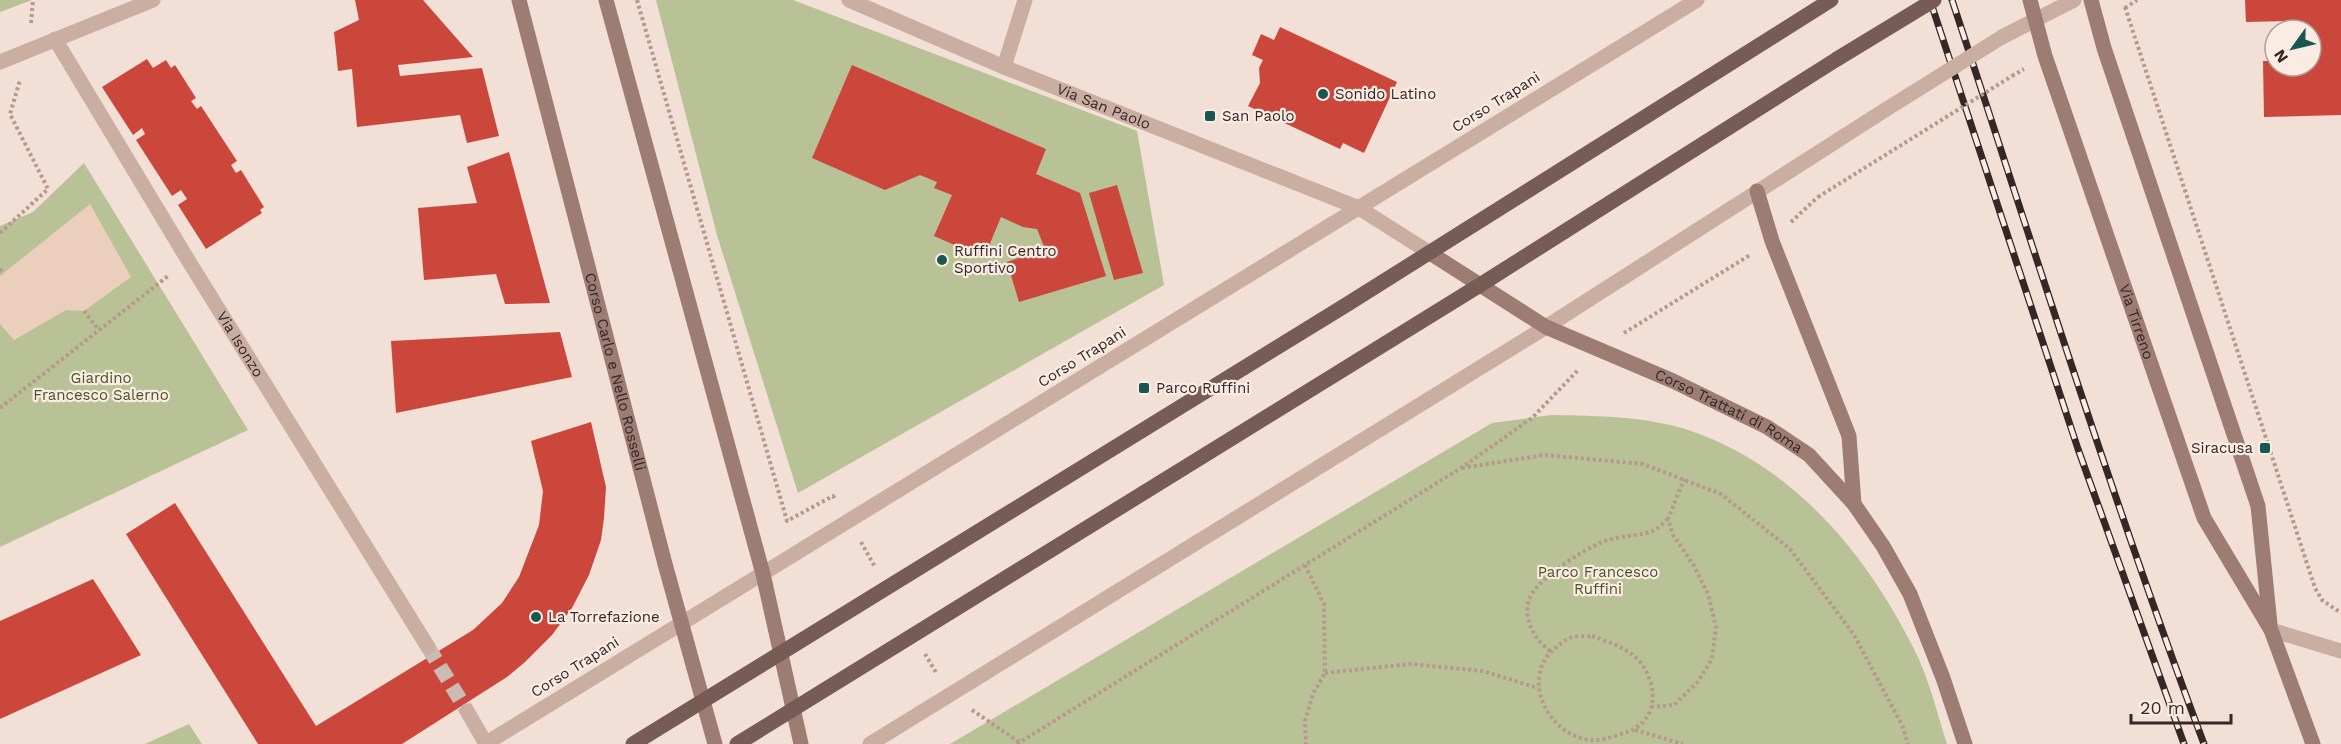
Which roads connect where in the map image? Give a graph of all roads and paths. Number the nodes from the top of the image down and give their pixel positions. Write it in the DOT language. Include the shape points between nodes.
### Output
graph roads {
  1 [pos="153,0"];
  2 [pos="519,0"];
  3 [pos="606,0"];
  4 [pos="637,0"];
  5 [pos="849,0"];
  6 [pos="1025,0"];
  7 [pos="1697,0"];
  8 [pos="1831,0"];
  9 [pos="1934,0"];
  10 [pos="2030,0"];
  11 [pos="2074,0"];
  12 [pos="2091,0"];
  13 [pos="2137,0"];
  14 [pos="2035,20"];
  15 [pos="55,39"];
  16 [pos="29,50"];
  17 [pos="0,62"];
  18 [pos="1004,67"];
  19 [pos="2012,76"];
  20 [pos="1756,191"];
  21 [pos="1359,208"];
  22 [pos="0,233"];
  23 [pos="1772,241"];
  24 [pos="1430,252"];
  25 [pos="188,260"];
  26 [pos="1480,285"];
  27 [pos="84,311"];
  28 [pos="1546,327"];
  29 [pos="99,330"];
  30 [pos="1598,349"];
  31 [pos="0,408"];
  32 [pos="1461,468"];
  33 [pos="1684,479"];
  34 [pos="1854,504"];
  35 [pos="1668,519"];
  36 [pos="787,521"];
  37 [pos="1305,565"];
  38 [pos="763,574"];
  39 [pos="2341,613"];
  40 [pos="681,623"];
  41 [pos="2271,630"];
  42 [pos="428,647"];
  43 [pos="1550,651"];
  44 [pos="2341,651"];
  45 [pos="781,654"];
  46 [pos="1325,673"];
  47 [pos="1538,688"];
  48 [pos="704,702"];
  49 [pos="1651,707"];
  50 [pos="792,710"];
  51 [pos="467,711"];
  52 [pos="1635,730"];
  53 [pos="486,744"];
  54 [pos="633,744"];
  55 [pos="715,744"];
  56 [pos="737,744"];
  57 [pos="801,744"];
  58 [pos="870,744"];
  59 [pos="1017,744"];
  60 [pos="1306,744"];
  61 [pos="1683,744"];
  62 [pos="1908,744"];
  63 [pos="1965,744"];
  64 [pos="2313,744"];
  1 -- 15 [label="street"];
  2 -- 40 [label="street, Corso Carlo e Nello Rosselli"];
  3 -- 38 [label="street"];
  4 -- 36 [label="path"];
  5 -- 18 [label="street, Via San Paolo"];
  6 -- 18 [label="street"];
  7 -- 21 [label="street, Corso Trapani"];
  8 -- 24 [label="main road"];
  9 -- 26 [label="main road, bridge"];
  10 -- 14 [label="street, Via Tirreno"];
  11 -- 14 [label="street"];
  12 -- 41 [label="street, Via Tirreno" via="2258,506"];
  13 -- 39 [label="path" via="2125,7 2315,588 2322,600"];
  14 -- 20 [label="street, bridge"];
  14 -- 41 [label="street, Via Tirreno" via="2204,518"];
  15 -- 16 [label="street"];
  15 -- 25 [label="street, Via Isonzo"];
  16 -- 17 [label="street"];
  16 -- 22 [label="path" via="10,114 48,189"];
  18 -- 21 [label="street, Via San Paolo"];
  19 -- 23 [label="path, bridge" via="1818,197"];
  20 -- 23 [label="street"];
  20 -- 28 [label="street"];
  21 -- 24 [label="street, Corso Trattati di Roma"];
  21 -- 38 [label="street, Corso Trapani"];
  23 -- 30 [label="path"];
  23 -- 34 [label="street" via="1849,436"];
  24 -- 26 [label="street, Corso Trattati di Roma"];
  24 -- 45 [label="main road"];
  25 -- 29 [label="path"];
  25 -- 42 [label="street, Via Isonzo"];
  26 -- 28 [label="street, Corso Trattati di Roma"];
  26 -- 50 [label="main road"];
  27 -- 29 [label="path"];
  28 -- 30 [label="street, Corso Trattati di Roma"];
  28 -- 58 [label="street"];
  29 -- 31 [label="path"];
  30 -- 32 [label="path" via="1532,418"];
  30 -- 34 [label="street, Corso Trattati di Roma" via="1767,427 1809,455"];
  32 -- 33 [label="path" via="1544,455 1642,464"];
  32 -- 37 [label="path"];
  33 -- 35 [label="path"];
  33 -- 62 [label="path" via="1721,494 1790,549 1854,635 1902,725"];
  34 -- 63 [label="street, Corso Trattati di Roma" via="1910,594"];
  35 -- 43 [label="path" via="1654,530 1601,542 1564,563 1533,592 1528,610 1531,628 1538,642"];
  35 -- 49 [label="path" via="1673,535 1694,564 1708,594 1716,627 1712,659 1697,683 1674,705"];
  37 -- 46 [label="path" via="1324,604"];
  37 -- 59 [label="path"];
  38 -- 40 [label="street, Corso Trapani"];
  38 -- 45 [label="street"];
  40 -- 48 [label="street, Corso Carlo e Nello Rosselli"];
  40 -- 53 [label="street, Corso Trapani"];
  41 -- 44 [label="street"];
  41 -- 64 [label="street, Via Tirreno"];
  43 -- 47 [label="path" via="1540,667"];
  43 -- 49 [label="path" via="1570,638 1592,636 1617,644 1639,661 1649,676"];
  45 -- 48 [label="main road"];
  45 -- 50 [label="street"];
  46 -- 47 [label="path" via="1411,664 1483,671"];
  46 -- 60 [label="path" via="1305,721"];
  47 -- 52 [label="path" via="1545,709 1567,732 1590,740"];
  48 -- 54 [label="main road"];
  48 -- 55 [label="street, Corso Carlo e Nello Rosselli"];
  49 -- 52 [label="path" via="1647,721"];
  50 -- 56 [label="main road"];
  50 -- 57 [label="street"];
  51 -- 53 [label="street"];
  52 -- 61 [label="path"];
}
